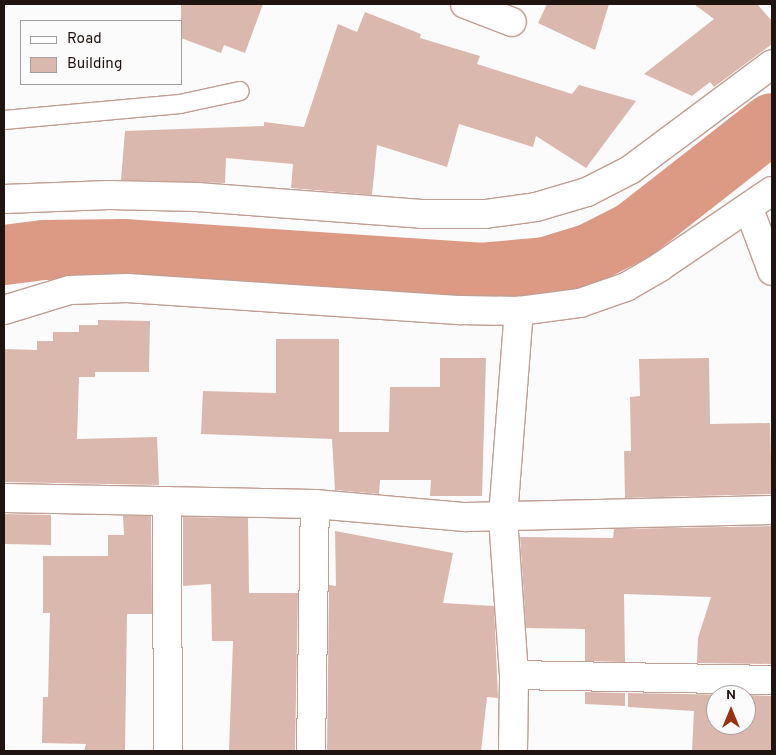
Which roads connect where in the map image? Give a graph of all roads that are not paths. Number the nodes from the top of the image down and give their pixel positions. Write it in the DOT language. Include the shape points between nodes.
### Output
graph roads {
  1 [pos="465,4"];
  2 [pos="512,22"];
  3 [pos="772,64"];
  4 [pos="240,91"];
  5 [pos="4,120"];
  6 [pos="772,191"];
  7 [pos="4,199"];
  8 [pos="749,209"];
  9 [pos="772,271"];
  10 [pos="4,310"];
  11 [pos="519,311"];
  12 [pos="4,498"];
  13 [pos="167,501"];
  14 [pos="315,504"];
  15 [pos="772,510"];
  16 [pos="503,517"];
  17 [pos="514,675"];
  18 [pos="772,680"];
  19 [pos="168,751"];
  20 [pos="311,751"];
  21 [pos="513,751"];
  1 -- 2 [label="street"];
  3 -- 7 [label="street" via="630,170 587,192 536,207 485,214 420,214 197,197 109,195"];
  4 -- 5 [label="lane" via="180,104"];
  6 -- 8 [label="street"];
  8 -- 9 [label="street"];
  8 -- 11 [label="street" via="626,287 580,304"];
  10 -- 11 [label="street" via="70,290 127,288"];
  11 -- 16 [label="street"];
  12 -- 13 [label="street"];
  13 -- 14 [label="street"];
  13 -- 19 [label="street"];
  14 -- 16 [label="street"];
  14 -- 20 [label="street"];
  15 -- 16 [label="street"];
  16 -- 17 [label="street"];
  17 -- 18 [label="street"];
  17 -- 21 [label="street"];
}
